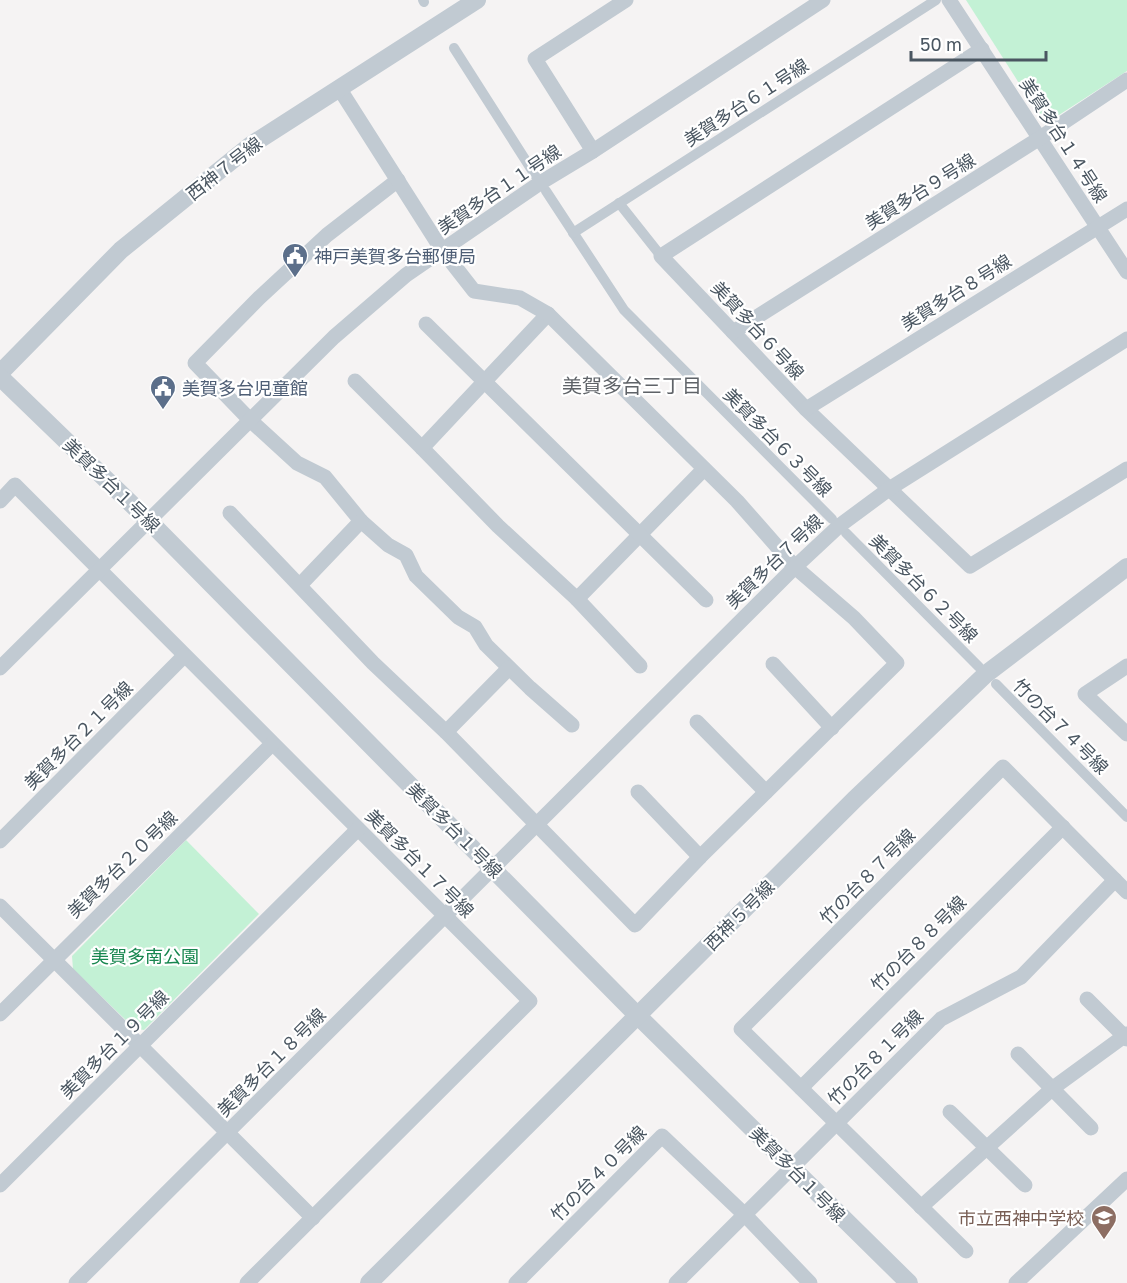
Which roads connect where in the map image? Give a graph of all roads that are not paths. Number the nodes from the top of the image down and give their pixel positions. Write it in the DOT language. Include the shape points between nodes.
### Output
graph roads {
  1 [pos="477,0"];
  2 [pos="626,0"];
  3 [pos="823,0"];
  4 [pos="936,0"];
  5 [pos="950,0"];
  6 [pos="454,48"];
  7 [pos="982,49"];
  8 [pos="1127,80"];
  9 [pos="339,88"];
  10 [pos="1040,138"];
  11 [pos="593,151"];
  12 [pos="536,175"];
  13 [pos="398,180"];
  14 [pos="546,191"];
  15 [pos="619,203"];
  16 [pos="1127,209"];
  17 [pos="1098,227"];
  18 [pos="573,232"];
  19 [pos="442,250"];
  20 [pos="662,256"];
  21 [pos="1127,272"];
  22 [pos="548,314"];
  23 [pos="426,324"];
  24 [pos="733,332"];
  25 [pos="1127,339"];
  26 [pos="0,375"];
  27 [pos="355,381"];
  28 [pos="484,382"];
  29 [pos="806,409"];
  30 [pos="250,420"];
  31 [pos="422,448"];
  32 [pos="704,469"];
  33 [pos="1127,469"];
  34 [pos="889,489"];
  35 [pos="0,501"];
  36 [pos="230,513"];
  37 [pos="832,519"];
  38 [pos="148,520"];
  39 [pos="361,521"];
  40 [pos="846,533"];
  41 [pos="639,535"];
  42 [pos="795,567"];
  43 [pos="1127,567"];
  44 [pos="99,570"];
  45 [pos="300,585"];
  46 [pos="577,599"];
  47 [pos="706,600"];
  48 [pos="184,656"];
  49 [pos="773,664"];
  50 [pos="640,666"];
  51 [pos="1127,666"];
  52 [pos="979,667"];
  53 [pos="0,668"];
  54 [pos="509,668"];
  55 [pos="996,684"];
  56 [pos="697,722"];
  57 [pos="572,725"];
  58 [pos="832,728"];
  59 [pos="446,732"];
  60 [pos="1127,734"];
  61 [pos="272,744"];
  62 [pos="638,792"];
  63 [pos="766,792"];
  64 [pos="1127,817"];
  65 [pos="536,824"];
  66 [pos="1063,827"];
  67 [pos="358,829"];
  68 [pos="0,841"];
  69 [pos="700,857"];
  70 [pos="492,867"];
  71 [pos="1115,880"];
  72 [pos="1127,892"];
  73 [pos="0,906"];
  74 [pos="444,915"];
  75 [pos="53,959"];
  76 [pos="1087,999"];
  77 [pos="0,1014"];
  78 [pos="637,1015"];
  79 [pos="1126,1037"];
  80 [pos="140,1046"];
  81 [pos="1018,1054"];
  82 [pos="801,1088"];
  83 [pos="1053,1088"];
  84 [pos="950,1112"];
  85 [pos="837,1123"];
  86 [pos="1091,1128"];
  87 [pos="227,1133"];
  88 [pos="987,1148"];
  89 [pos="792,1168"];
  90 [pos="1127,1179"];
  91 [pos="0,1185"];
  92 [pos="1025,1185"];
  93 [pos="921,1207"];
  94 [pos="745,1215"];
  95 [pos="312,1218"];
  96 [pos="966,1251"];
  97 [pos="76,1283"];
  98 [pos="248,1283"];
  99 [pos="369,1283"];
  100 [pos="516,1283"];
  101 [pos="676,1283"];
  102 [pos="810,1283"];
  103 [pos="909,1283"];
  104 [pos="1016,1283"];
  1 -- 9 [label="street, 西神７号線"];
  2 -- 11 [label="street" via="535,59"];
  3 -- 11 [label="street, 美賀多台１１号線"];
  4 -- 15 [label="street, 美賀多台６１号線"];
  5 -- 7 [label="street, 美賀多台１４号線"];
  6 -- 12 [label="street"];
  7 -- 10 [label="street, 美賀多台１４号線"];
  7 -- 20 [label="street"];
  8 -- 10 [label="street, 美賀多台９号線"];
  9 -- 13 [label="street"];
  9 -- 26 [label="street, 西神７号線" via="251,146 121,250"];
  10 -- 17 [label="street, 美賀多台１４号線"];
  10 -- 24 [label="street, 美賀多台９号線"];
  11 -- 19 [label="street, 美賀多台１１号線"];
  13 -- 19 [label="street"];
  13 -- 30 [label="street" via="327,235 195,363"];
  14 -- 18 [label="street, 美賀多台６３号線"];
  15 -- 18 [label="street, 美賀多台６１号線"];
  15 -- 20 [label="street"];
  16 -- 17 [label="street, 美賀多台８号線"];
  17 -- 21 [label="street, 美賀多台１４号線"];
  17 -- 29 [label="street, 美賀多台８号線"];
  18 -- 37 [label="street, 美賀多台６３号線" via="624,310"];
  19 -- 22 [label="street" via="474,291 520,298"];
  19 -- 30 [label="street, 美賀多台１１号線" via="406,275 334,337"];
  20 -- 24 [label="street, 美賀多台６号線"];
  22 -- 28 [label="street"];
  22 -- 32 [label="street"];
  23 -- 28 [label="street"];
  24 -- 29 [label="street, 美賀多台６号線"];
  25 -- 34 [label="street, 美賀多台７号線"];
  26 -- 38 [label="street, 美賀多台１号線"];
  27 -- 31 [label="street"];
  28 -- 31 [label="street"];
  28 -- 41 [label="street"];
  29 -- 34 [label="street, 美賀多台６号線"];
  30 -- 38 [label="street, 美賀多台１１号線"];
  30 -- 39 [label="street" via="297,463 325,477"];
  31 -- 46 [label="street"];
  32 -- 41 [label="street"];
  32 -- 42 [label="street"];
  33 -- 34 [label="street, 美賀多台６号線" via="970,566"];
  34 -- 42 [label="street, 美賀多台７号線" via="839,526"];
  35 -- 44 [label="street, 美賀多台１７号線" via="15,485"];
  36 -- 45 [label="street"];
  38 -- 44 [label="street, 美賀多台１１号線"];
  38 -- 70 [label="street, 美賀多台１号線"];
  39 -- 45 [label="street"];
  39 -- 54 [label="street" via="406,555 416,576 458,617 475,627 486,645"];
  40 -- 52 [label="street, 美賀多台６２号線"];
  41 -- 46 [label="street"];
  41 -- 47 [label="street"];
  42 -- 58 [label="street" via="854,618 897,663"];
  42 -- 65 [label="street, 美賀多台７号線"];
  43 -- 78 [label="street, 西神５号線" via="986,674"];
  44 -- 48 [label="street, 美賀多台１７号線"];
  44 -- 53 [label="street, 美賀多台１１号線"];
  45 -- 59 [label="street" via="373,663"];
  46 -- 50 [label="street"];
  48 -- 61 [label="street, 美賀多台１７号線"];
  48 -- 68 [label="street, 美賀多台２１号線"];
  49 -- 58 [label="street"];
  51 -- 60 [label="street" via="1085,694"];
  54 -- 57 [label="street"];
  54 -- 59 [label="street"];
  55 -- 64 [label="street, 竹の台７４号線"];
  56 -- 63 [label="street"];
  58 -- 63 [label="street"];
  59 -- 65 [label="street"];
  61 -- 67 [label="street, 美賀多台１７号線"];
  61 -- 75 [label="street, 美賀多台２０号線"];
  62 -- 69 [label="street"];
  63 -- 69 [label="street"];
  65 -- 69 [label="street" via="635,925"];
  65 -- 70 [label="street, 美賀多台７号線"];
  66 -- 71 [label="street, 竹の台８７号線"];
  66 -- 82 [label="street, 竹の台８８号線"];
  66 -- 82 [label="street, 竹の台８７号線" via="1003,767 741,1029"];
  67 -- 74 [label="street, 美賀多台１７号線"];
  67 -- 80 [label="street, 美賀多台１９号線"];
  70 -- 74 [label="street, 美賀多台１８号線"];
  70 -- 78 [label="street, 美賀多台１号線"];
  71 -- 72 [label="street"];
  71 -- 85 [label="street, 竹の台８１号線" via="1021,977 940,1019"];
  73 -- 75 [label="street"];
  74 -- 87 [label="street, 美賀多台１８号線"];
  74 -- 95 [label="street, 美賀多台１７号線" via="530,1001"];
  75 -- 77 [label="street, 美賀多台２０号線"];
  75 -- 80 [label="street"];
  76 -- 79 [label="street"];
  78 -- 89 [label="street, 美賀多台１号線"];
  78 -- 99 [label="street, 西神５号線"];
  79 -- 83 [label="street"];
  80 -- 87 [label="street"];
  80 -- 91 [label="street, 美賀多台１９号線"];
  81 -- 83 [label="street"];
  82 -- 85 [label="street, 竹の台８７号線"];
  83 -- 86 [label="street"];
  83 -- 88 [label="street"];
  84 -- 88 [label="street"];
  85 -- 89 [label="street, 竹の台８１号線"];
  85 -- 93 [label="street, 竹の台８７号線"];
  87 -- 95 [label="street"];
  87 -- 97 [label="street, 美賀多台１８号線"];
  88 -- 92 [label="street"];
  88 -- 93 [label="street"];
  89 -- 94 [label="street, 竹の台８１号線"];
  89 -- 103 [label="street, 美賀多台１号線"];
  90 -- 104 [label="street"];
  93 -- 96 [label="street, 竹の台８７号線"];
  94 -- 100 [label="street, 竹の台４０号線" via="662,1136"];
  94 -- 101 [label="street, 竹の台８１号線"];
  94 -- 102 [label="street, 竹の台４０号線"];
  95 -- 98 [label="street, 美賀多台１７号線"];
}
